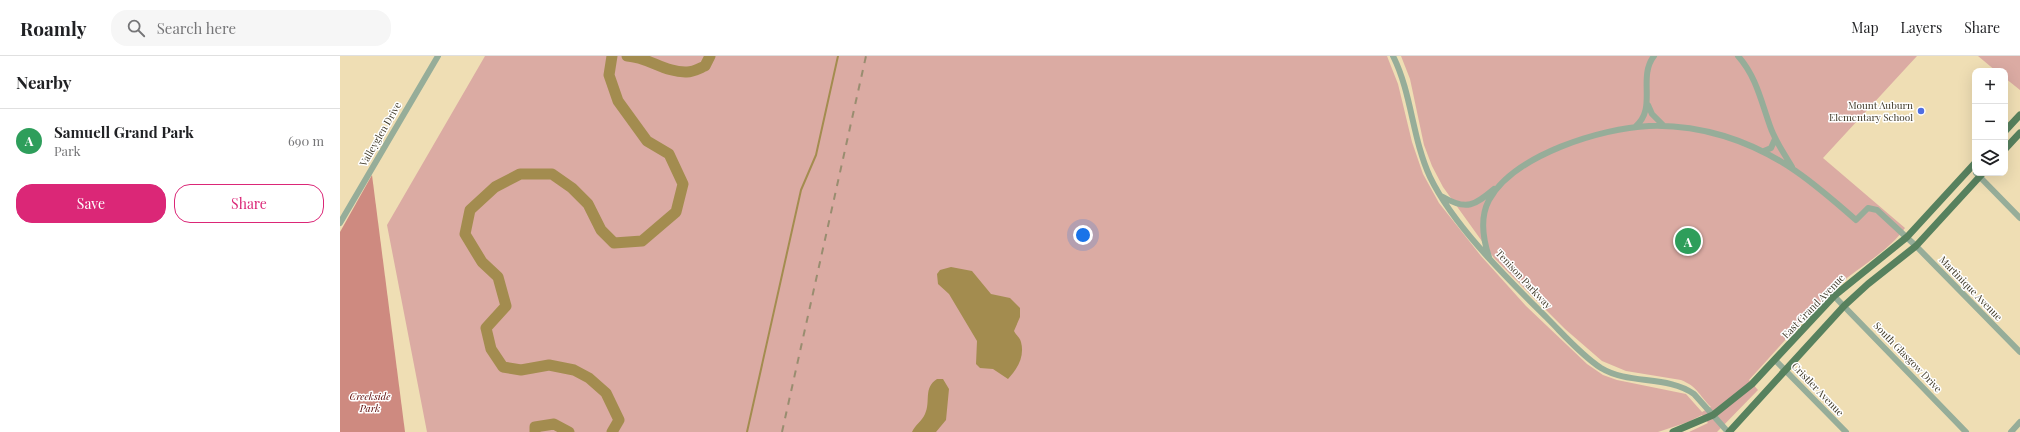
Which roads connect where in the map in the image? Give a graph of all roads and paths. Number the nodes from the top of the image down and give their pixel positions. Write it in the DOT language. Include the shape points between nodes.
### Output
graph roads {
  1 [pos="438,56"];
  2 [pos="1392,56"];
  3 [pos="1654,56"];
  4 [pos="1738,56"];
  5 [pos="1648,106"];
  6 [pos="2020,115"];
  7 [pos="1664,126"];
  8 [pos="1635,127"];
  9 [pos="2008,128"];
  10 [pos="2020,133"];
  11 [pos="1775,139"];
  12 [pos="2008,146"];
  13 [pos="1764,151"];
  14 [pos="1793,168"];
  15 [pos="1972,175"];
  16 [pos="1972,176"];
  17 [pos="1981,176"];
  18 [pos="1501,183"];
  19 [pos="1441,197"];
  20 [pos="2020,218"];
  21 [pos="340,223"];
  22 [pos="1907,237"];
  23 [pos="1916,246"];
  24 [pos="1489,257"];
  25 [pos="1834,296"];
  26 [pos="1844,306"];
  27 [pos="2020,352"];
  28 [pos="1775,360"];
  29 [pos="1786,370"];
  30 [pos="1713,415"];
  31 [pos="2020,422"];
  32 [pos="1673,432"];
  33 [pos="1729,432"];
  34 [pos="1846,432"];
  35 [pos="1966,432"];
  36 [pos="2011,432"];
  1 -- 21 [label="street, Valleyglen Drive"];
  2 -- 19 [label="street, Tenison Parkway" via="1405,87 1422,155"];
  3 -- 5 [label="street" via="1648,70"];
  4 -- 11 [label="street" via="1746,65 1760,92"];
  5 -- 7 [label="street"];
  5 -- 8 [label="street" via="1642,122"];
  6 -- 9 [label="main road"];
  7 -- 8 [label="street"];
  7 -- 13 [label="street" via="1711,133"];
  8 -- 18 [label="street" via="1565,144 1525,166"];
  10 -- 12 [label="main road"];
  11 -- 13 [label="street" via="1770,148"];
  11 -- 14 [label="street"];
  13 -- 14 [label="street"];
  14 -- 22 [label="street, Martinique Avenue" via="1856,220 1864,211 1872,208"];
  15 -- 22 [label="main road, East Grand Avenue"];
  16 -- 23 [label="main road"];
  17 -- 20 [label="street"];
  18 -- 19 [label="street" via="1478,203 1471,205 1456,204"];
  18 -- 24 [label="street" via="1489,200 1484,219 1484,237"];
  19 -- 24 [label="street, Tenison Parkway"];
  22 -- 23 [label="street, Martinique Avenue"];
  22 -- 25 [label="main road, East Grand Avenue"];
  23 -- 26 [label="main road"];
  23 -- 27 [label="street, Martinique Avenue"];
  24 -- 30 [label="street, Tenison Parkway" via="1560,331 1601,368 1623,376 1687,389"];
  25 -- 26 [label="street, South Glasgow Drive"];
  25 -- 28 [label="main road, East Grand Avenue"];
  26 -- 29 [label="main road"];
  26 -- 35 [label="street, South Glasgow Drive"];
  28 -- 29 [label="street, Cristler Avenue"];
  28 -- 30 [label="main road, East Grand Avenue" via="1752,384"];
  29 -- 33 [label="main road"];
  29 -- 34 [label="street, Cristler Avenue"];
  30 -- 32 [label="main road, East Grand Avenue"];
  30 -- 33 [label="street, Tenison Parkway"];
  31 -- 36 [label="street"];
}
